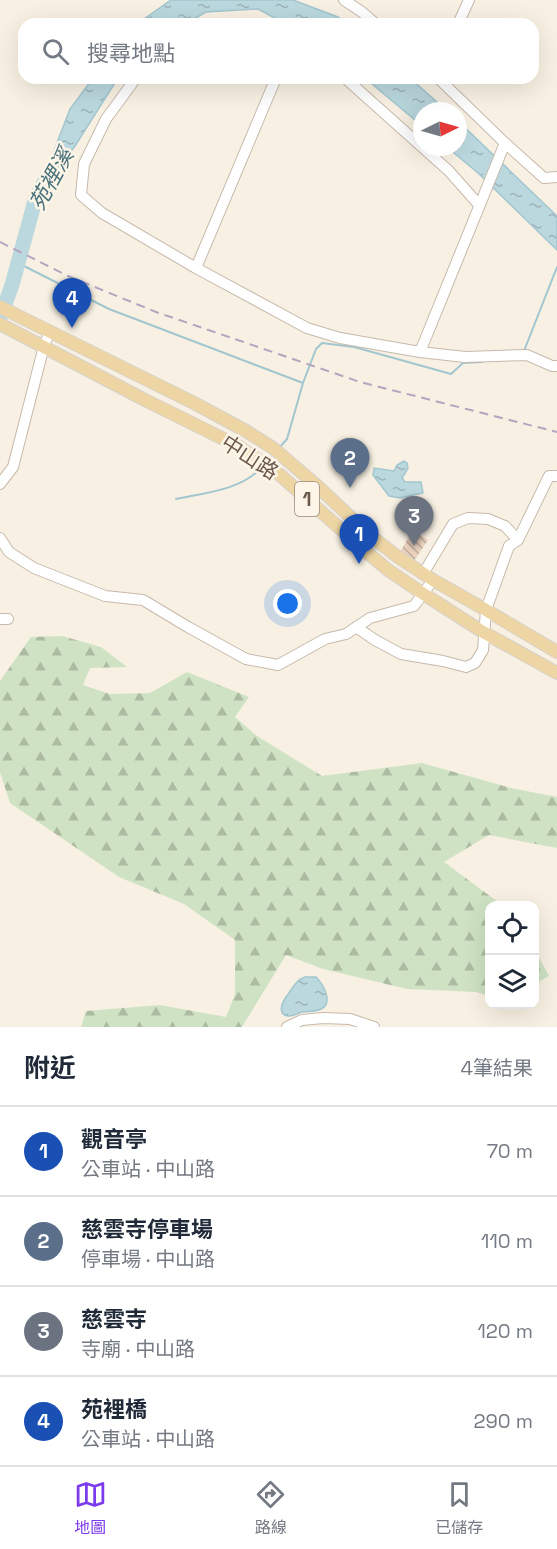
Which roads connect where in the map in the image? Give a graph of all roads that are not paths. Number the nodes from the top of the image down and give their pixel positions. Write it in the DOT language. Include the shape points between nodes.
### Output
graph roads {
  1 [pos="344,0"];
  2 [pos="469,0"];
  3 [pos="369,18"];
  4 [pos="461,18"];
  5 [pos="132,84"];
  6 [pos="273,84"];
  7 [pos="352,84"];
  8 [pos="444,84"];
  9 [pos="505,143"];
  10 [pos="557,177"];
  11 [pos="480,203"];
  12 [pos="196,268"];
  13 [pos="0,307"];
  14 [pos="0,324"];
  15 [pos="50,331"];
  16 [pos="44,346"];
  17 [pos="420,351"];
  18 [pos="557,366"];
  19 [pos="557,476"];
  20 [pos="0,484"];
  21 [pos="372,537"];
  22 [pos="0,538"];
  23 [pos="518,540"];
  24 [pos="363,549"];
  25 [pos="428,577"];
  26 [pos="422,593"];
  27 [pos="486,610"];
  28 [pos="356,627"];
  29 [pos="483,632"];
  30 [pos="557,652"];
  31 [pos="557,673"];
  32 [pos="287,1027"];
  33 [pos="374,1027"];
  1 -- 3 [label="lane"];
  2 -- 4 [label="lane"];
  5 -- 12 [label="lane" via="106,119 84,164 81,195 102,213"];
  6 -- 12 [label="lane"];
  7 -- 11 [label="lane"];
  8 -- 9 [label="lane"];
  9 -- 10 [label="lane" via="544,178"];
  9 -- 11 [label="lane"];
  11 -- 17 [label="lane"];
  12 -- 17 [label="lane" via="307,328 340,338"];
  13 -- 15 [label="main road, 1"];
  14 -- 16 [label="main road, 1"];
  15 -- 16 [label="lane"];
  15 -- 21 [label="main road, 中山路 / 1" via="194,403 273,448"];
  16 -- 20 [label="lane" via="13,467"];
  16 -- 24 [label="main road, 中山路 / 1" via="238,446 279,475"];
  17 -- 18 [label="lane" via="465,357 527,356"];
  19 -- 23 [label="lane" via="549,476"];
  21 -- 24 [label="main road"];
  21 -- 25 [label="main road, 中山路 / 1"];
  22 -- 28 [label="lane" via="9,552 34,568 105,596 143,600 246,659 278,665"];
  23 -- 25 [label="lane" via="505,526 488,519 468,518 453,524"];
  23 -- 27 [label="lane" via="509,546"];
  24 -- 26 [label="main road, 中山路 / 1"];
  25 -- 26 [label="lane"];
  25 -- 27 [label="main road, 中山路 / 1"];
  26 -- 28 [label="lane" via="414,606 370,618"];
  26 -- 29 [label="main road, 中山路 / 1"];
  27 -- 29 [label="lane"];
  27 -- 30 [label="main road, 中山路 / 1"];
  28 -- 29 [label="lane" via="401,654 466,667 475,663 483,650"];
  29 -- 31 [label="main road, 中山路 / 1"];
  32 -- 33 [label="lane" via="302,1020 332,1018"];
}
